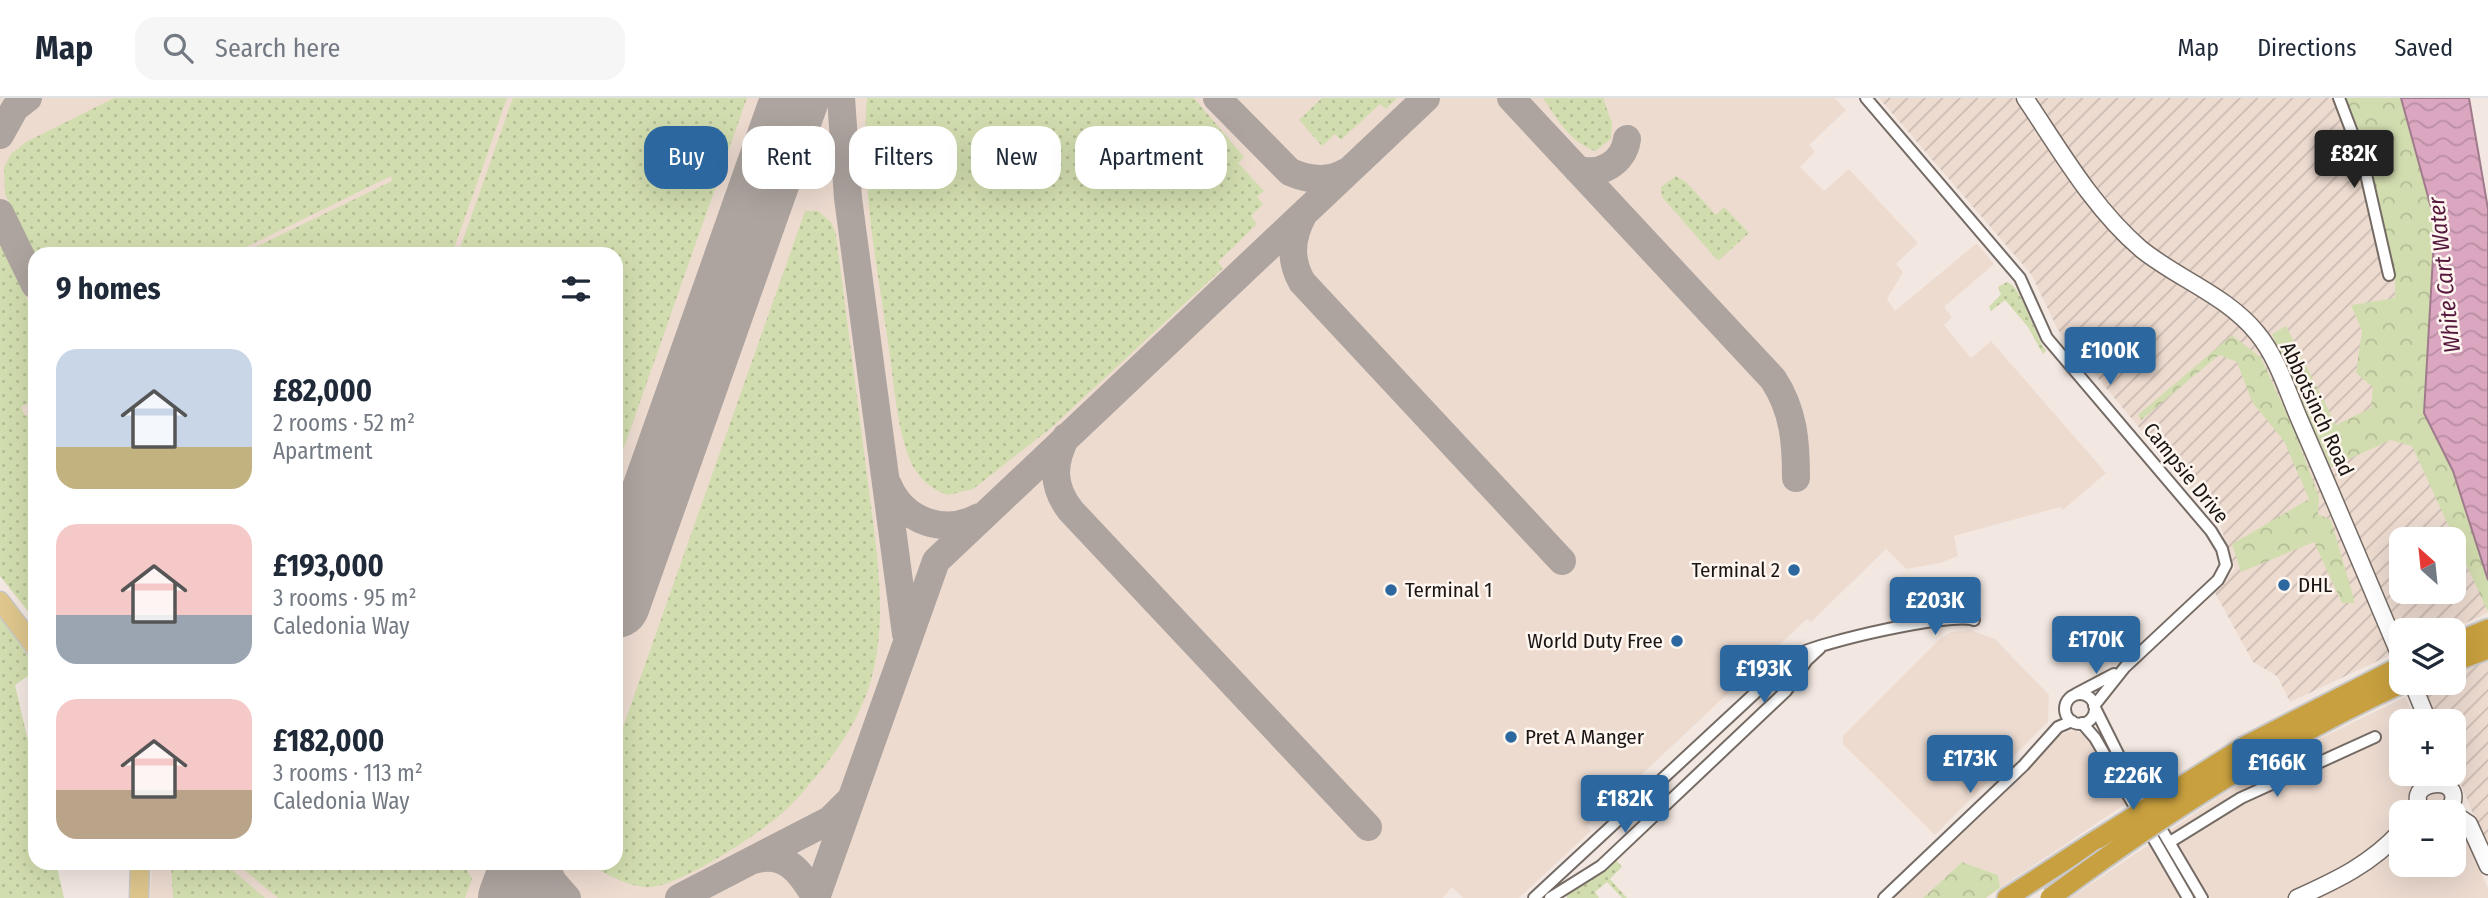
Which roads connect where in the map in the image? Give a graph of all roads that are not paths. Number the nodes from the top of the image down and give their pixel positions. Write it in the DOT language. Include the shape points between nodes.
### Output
graph roads {
  1 [pos="1866,98"];
  2 [pos="2025,98"];
  3 [pos="2339,98"];
  4 [pos="2389,275"];
  5 [pos="0,601"];
  6 [pos="1974,620"];
  7 [pos="2389,629"];
  8 [pos="2488,629"];
  9 [pos="28,638"];
  10 [pos="2466,638"];
  11 [pos="1825,644"];
  12 [pos="2488,649"];
  13 [pos="2466,658"];
  14 [pos="2125,667"];
  15 [pos="2389,672"];
  16 [pos="2389,690"];
  17 [pos="2076,694"];
  18 [pos="2094,707"];
  19 [pos="2077,722"];
  20 [pos="2375,737"];
  21 [pos="2466,822"];
  22 [pos="2098,839"];
  23 [pos="2170,842"];
  24 [pos="2389,844"];
  25 [pos="2488,866"];
  26 [pos="140,870"];
  27 [pos="139,898"];
  28 [pos="1534,898"];
  29 [pos="1550,898"];
  30 [pos="1884,898"];
  31 [pos="2007,898"];
  32 [pos="2024,898"];
  33 [pos="2050,898"];
  34 [pos="2188,898"];
  35 [pos="2202,898"];
  36 [pos="2297,898"];
  1 -- 14 [label="street, Campsie Drive" via="2020,278 2047,338 2222,549 2226,565 2218,580"];
  2 -- 7 [label="street, Abbotsinch Road" via="2117,227 2144,251 2228,306 2258,333"];
  3 -- 4 [label="street" via="2363,161"];
  5 -- 9 [label="main road"];
  6 -- 11 [label="street" via="1942,620"];
  8 -- 10 [label="highway"];
  11 -- 28 [label="street" via="1790,659"];
  11 -- 29 [label="street" via="1807,660 1786,691 1601,866"];
  12 -- 13 [label="highway"];
  14 -- 17 [label="street, Campsie Drive"];
  14 -- 18 [label="street, Campsie Drive"];
  15 -- 22 [label="highway, bridge" via="2245,746"];
  16 -- 33 [label="highway, bridge" via="2222,779"];
  17 -- 18 [label="street" via="2090,697"];
  17 -- 19 [label="street" via="2065,708"];
  18 -- 19 [label="street" via="2090,719"];
  18 -- 23 [label="street"];
  19 -- 30 [label="street" via="2058,727"];
  19 -- 34 [label="street" via="2095,738"];
  20 -- 23 [label="street" via="2241,798"];
  21 -- 25 [label="street"];
  22 -- 31 [label="highway"];
  22 -- 32 [label="highway"];
  23 -- 35 [label="street"];
  24 -- 36 [label="street" via="2359,869"];
  26 -- 27 [label="main road"];
}
